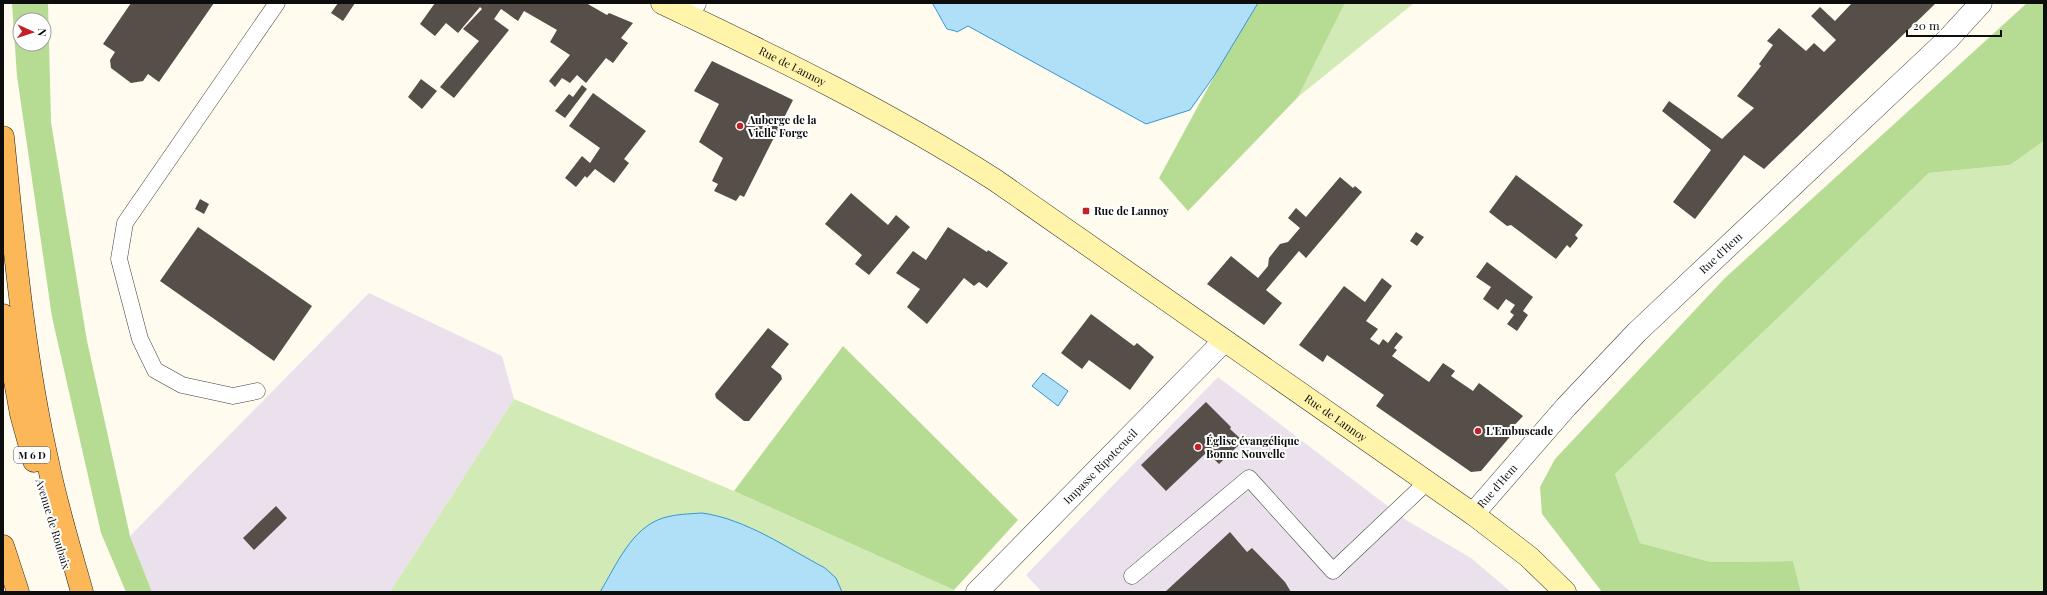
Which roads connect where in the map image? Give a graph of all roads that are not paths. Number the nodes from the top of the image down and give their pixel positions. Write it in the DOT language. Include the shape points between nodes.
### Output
graph roads {
  1 [pos="277,3"];
  2 [pos="662,3"];
  3 [pos="1981,3"];
  4 [pos="691,9"];
  5 [pos="3,137"];
  6 [pos="3,315"];
  7 [pos="1224,340"];
  8 [pos="257,392"];
  9 [pos="1427,482"];
  10 [pos="1473,514"];
  11 [pos="3,546"];
  12 [pos="1132,576"];
  13 [pos="18,592"];
  14 [pos="74,592"];
  15 [pos="82,592"];
  16 [pos="977,592"];
  17 [pos="1565,592"];
  1 -- 8 [label="lane" via="125,224 119,259 140,339 155,370 182,385 233,396"];
  2 -- 4 [label="main road, Rue de Lannoy"];
  3 -- 10 [label="street, Rue d'Hem" via="1942,45 1632,338 1566,407"];
  4 -- 7 [label="main road, Rue de Lannoy" via="952,152"];
  5 -- 15 [label="highway" via="22,308 47,463"];
  6 -- 14 [label="highway, Avenue de Roubaix / M 6 D" via="21,414"];
  7 -- 9 [label="main road, Rue de Lannoy"];
  7 -- 16 [label="street, Impasse Ripotecueil"];
  9 -- 10 [label="main road, Rue de Lannoy"];
  9 -- 12 [label="lane" via="1333,571 1249,478"];
  10 -- 17 [label="main road, Rue de Lannoy" via="1529,557"];
  11 -- 13 [label="highway"];
}
